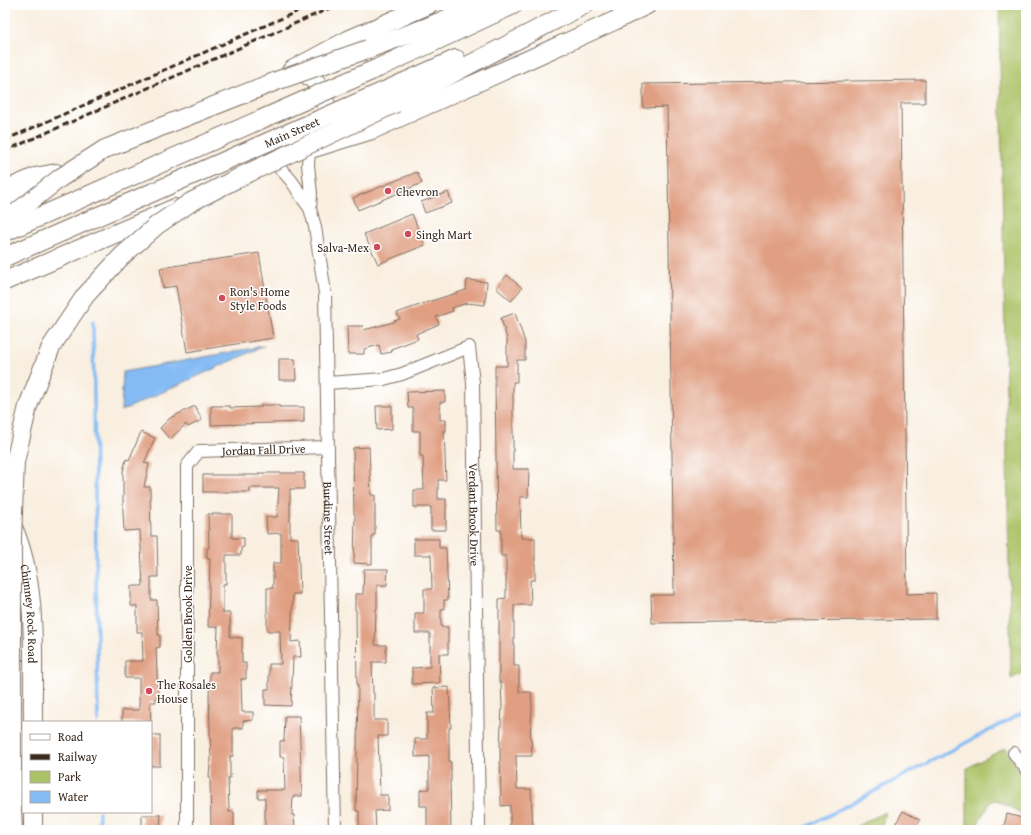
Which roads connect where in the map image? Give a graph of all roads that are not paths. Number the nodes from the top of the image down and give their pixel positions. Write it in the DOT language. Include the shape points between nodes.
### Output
graph roads {
  1 [pos="428,5"];
  2 [pos="479,5"];
  3 [pos="513,5"];
  4 [pos="579,5"];
  5 [pos="584,5"];
  6 [pos="647,5"];
  7 [pos="283,74"];
  8 [pos="392,96"];
  9 [pos="312,149"];
  10 [pos="275,164"];
  11 [pos="13,191"];
  12 [pos="5,200"];
  13 [pos="310,208"];
  14 [pos="5,224"];
  15 [pos="5,232"];
  16 [pos="5,257"];
  17 [pos="48,262"];
  18 [pos="5,282"];
  19 [pos="327,382"];
  20 [pos="328,447"];
  21 [pos="199,451"];
  22 [pos="5,510"];
  23 [pos="32,721"];
  24 [pos="1014,752"];
  25 [pos="1026,769"];
  26 [pos="33,813"];
  27 [pos="13,830"];
  28 [pos="33,830"];
  29 [pos="187,830"];
  30 [pos="335,830"];
  31 [pos="479,830"];
  1 -- 7 [label="highway" via="348,40"];
  2 -- 14 [label="highway, bridge" via="426,28 279,80 105,149 60,178"];
  3 -- 15 [label="highway, Main Street, bridge" via="378,68"];
  4 -- 8 [label="highway, Main Street"];
  5 -- 8 [label="highway"];
  6 -- 9 [label="highway" via="372,130"];
  7 -- 9 [label="highway" via="305,73 316,82 332,118 332,129 328,139"];
  7 -- 11 [label="highway" via="74,169"];
  8 -- 16 [label="highway, Main Street, bridge"];
  8 -- 27 [label="highway, bridge" via="191,202 157,225 121,256 85,296 51,347 28,406 15,462 12,539"];
  9 -- 10 [label="highway"];
  9 -- 13 [label="street, Burdine Street" via="308,165"];
  10 -- 13 [label="street, Burdine Street" via="286,174"];
  10 -- 17 [label="highway"];
  11 -- 12 [label="highway"];
  11 -- 17 [label="highway" via="10,224 12,237 18,247 35,258"];
  13 -- 19 [label="street, Burdine Street" via="325,293"];
  17 -- 18 [label="highway"];
  19 -- 20 [label="street, Burdine Street"];
  19 -- 31 [label="street, Verdant Brook Drive" via="384,380 469,347 473,383"];
  20 -- 21 [label="street, Jordan Fall Drive"];
  20 -- 30 [label="street, Burdine Street"];
  21 -- 29 [label="street, Golden Brook Drive" via="186,466"];
  22 -- 23 [label="highway, Chimney Rock Road" via="19,542 28,580 32,619"];
  24 -- 25 [label="street"];
  26 -- 28 [label="highway"];
}
